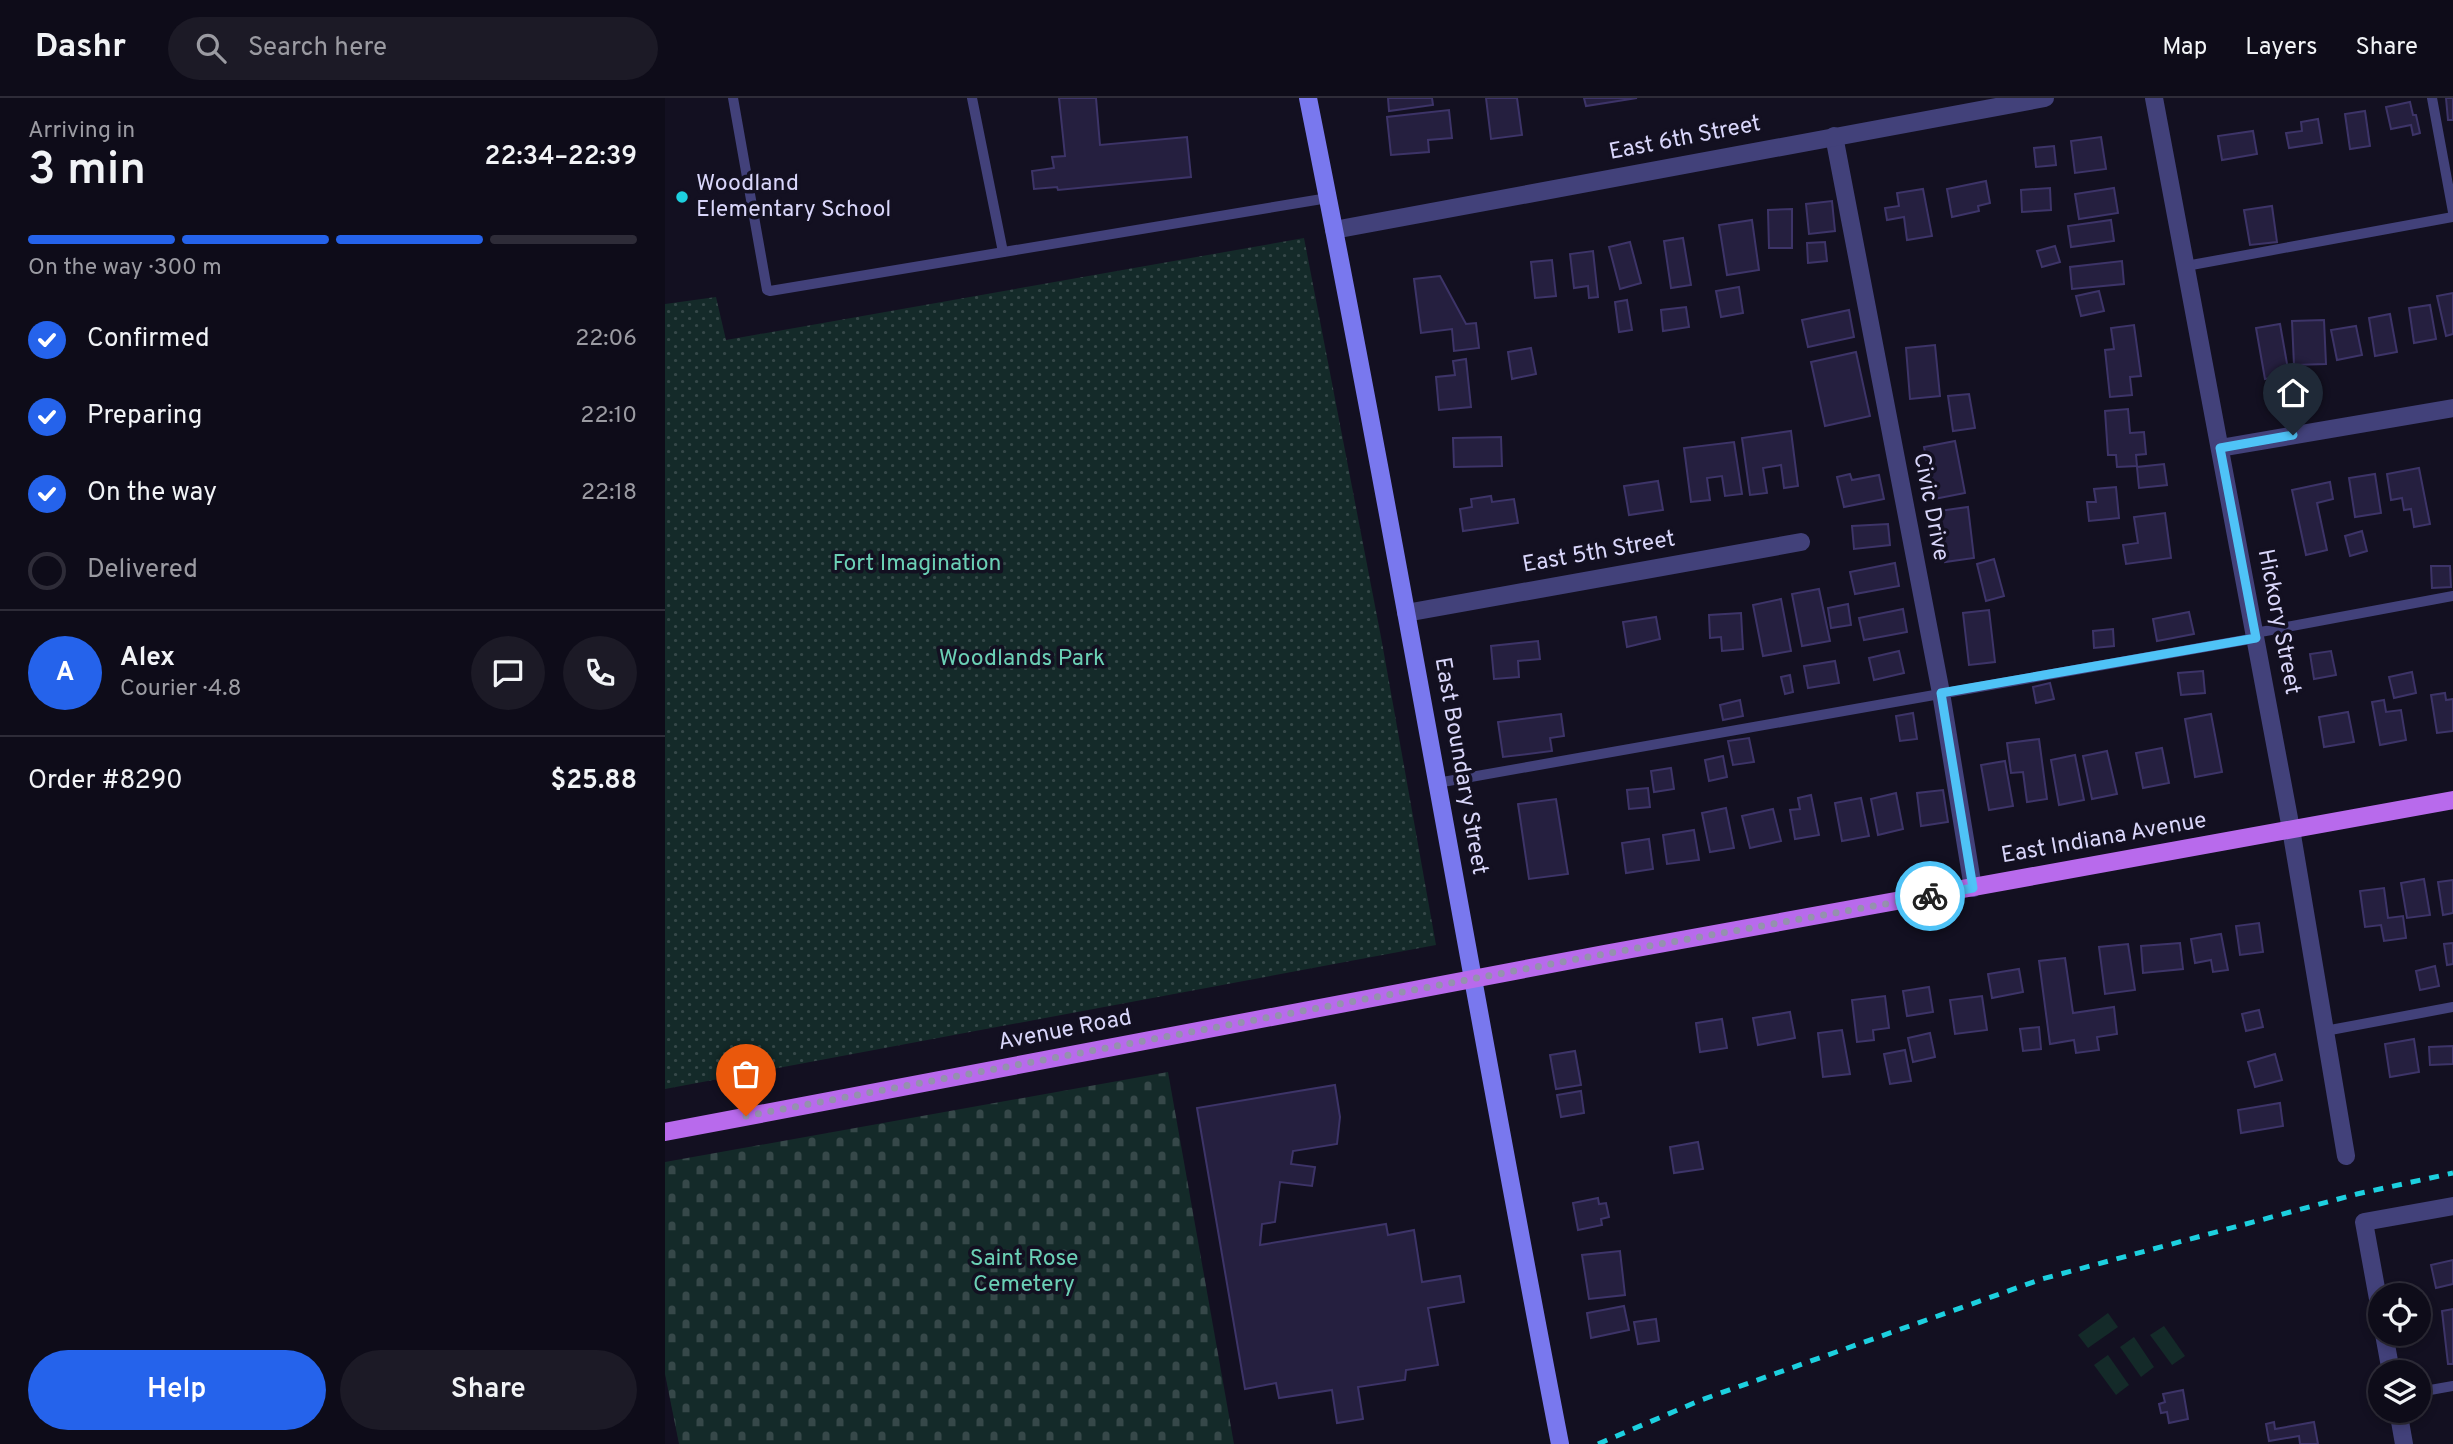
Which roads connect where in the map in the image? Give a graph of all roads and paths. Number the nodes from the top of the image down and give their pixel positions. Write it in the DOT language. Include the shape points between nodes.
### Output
graph roads {
  1 [pos="733,98"];
  2 [pos="972,98"];
  3 [pos="1308,98"];
  4 [pos="2045,98"];
  5 [pos="2154,98"];
  6 [pos="2432,98"];
  7 [pos="1834,136"];
  8 [pos="1328,198"];
  9 [pos="2453,215"];
  10 [pos="1334,230"];
  11 [pos="1003,252"];
  12 [pos="2186,266"];
  13 [pos="2453,408"];
  14 [pos="2220,448"];
  15 [pos="1801,542"];
  16 [pos="2453,596"];
  17 [pos="1406,613"];
  18 [pos="2255,636"];
  19 [pos="1941,693"];
  20 [pos="1437,783"];
  21 [pos="2453,800"];
  22 [pos="2291,830"];
  23 [pos="1973,888"];
  24 [pos="1474,979"];
  25 [pos="2453,1007"];
  26 [pos="2325,1031"];
  27 [pos="665,1132"];
  28 [pos="2346,1156"];
  29 [pos="2453,1206"];
  30 [pos="2375,1283"];
  31 [pos="2453,1386"];
  32 [pos="2431,1390"];
  33 [pos="2400,1423"];
  34 [pos="1560,1444"];
  35 [pos="2404,1444"];
  1 -- 11 [label="lane" via="767,290"];
  2 -- 11 [label="lane"];
  3 -- 8 [label="street, East Boundary Street"];
  4 -- 7 [label="street, East 6th Street"];
  5 -- 12 [label="street, Hickory Street"];
  6 -- 9 [label="lane"];
  7 -- 10 [label="street, East 6th Street"];
  7 -- 19 [label="street, Civic Drive"];
  8 -- 10 [label="street, East Boundary Street"];
  8 -- 11 [label="lane"];
  9 -- 12 [label="lane"];
  10 -- 17 [label="street, East Boundary Street"];
  12 -- 14 [label="street, Hickory Street"];
  13 -- 14 [label="street"];
  14 -- 18 [label="street, Hickory Street"];
  15 -- 17 [label="street, East 5th Street"];
  16 -- 18 [label="lane"];
  17 -- 20 [label="street, East Boundary Street"];
  18 -- 19 [label="lane"];
  18 -- 22 [label="street, Hickory Street"];
  19 -- 20 [label="lane"];
  19 -- 23 [label="street, Civic Drive"];
  20 -- 24 [label="street, East Boundary Street"];
  21 -- 22 [label="main road, East Indiana Avenue"];
  22 -- 23 [label="main road, East Indiana Avenue"];
  22 -- 26 [label="street, Hickory Street"];
  23 -- 24 [label="main road, East Indiana Avenue"];
  24 -- 27 [label="main road, Avenue Road"];
  24 -- 34 [label="street, East Boundary Street"];
  25 -- 26 [label="lane"];
  26 -- 28 [label="street, Hickory Street"];
  29 -- 30 [label="street" via="2364,1222"];
  31 -- 32 [label="lane"];
  33 -- 35 [label="street"];
}
